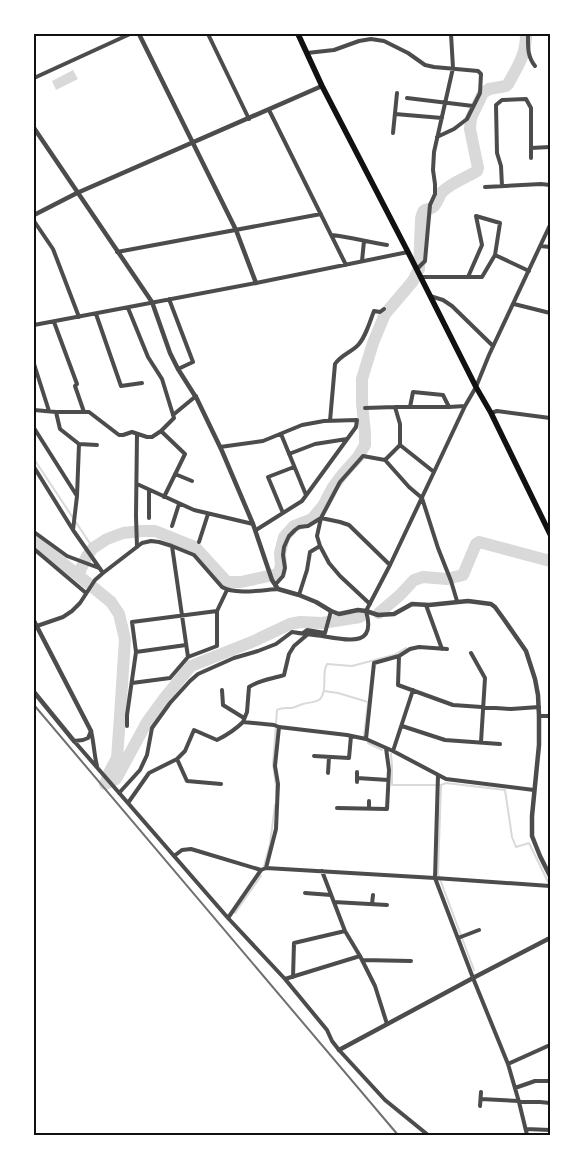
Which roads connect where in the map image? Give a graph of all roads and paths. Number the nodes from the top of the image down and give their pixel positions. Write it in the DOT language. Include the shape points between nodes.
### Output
graph roads {
  1 [pos="130,34"];
  2 [pos="138,34"];
  3 [pos="208,34"];
  4 [pos="298,34"];
  5 [pos="374,34"];
  6 [pos="451,34"];
  7 [pos="528,34"];
  8 [pos="374,40"];
  9 [pos="307,53"];
  10 [pos="535,66"];
  11 [pos="453,68"];
  12 [pos="34,78"];
  13 [pos="322,86"];
  14 [pos="397,93"];
  15 [pos="407,98"];
  16 [pos="445,103"];
  17 [pos="473,106"];
  18 [pos="269,110"];
  19 [pos="395,114"];
  20 [pos="442,118"];
  21 [pos="249,119"];
  22 [pos="34,128"];
  23 [pos="393,133"];
  24 [pos="437,137"];
  25 [pos="193,143"];
  26 [pos="550,147"];
  27 [pos="531,148"];
  28 [pos="531,158"];
  29 [pos="550,185"];
  30 [pos="502,186"];
  31 [pos="485,187"];
  32 [pos="77,193"];
  33 [pos="34,214"];
  34 [pos="321,214"];
  35 [pos="34,220"];
  36 [pos="550,225"];
  37 [pos="236,230"];
  38 [pos="332,235"];
  39 [pos="364,241"];
  40 [pos="387,245"];
  41 [pos="540,246"];
  42 [pos="550,247"];
  43 [pos="117,252"];
  44 [pos="408,252"];
  45 [pos="495,255"];
  46 [pos="362,262"];
  47 [pos="346,265"];
  48 [pos="417,269"];
  49 [pos="528,271"];
  50 [pos="420,277"];
  51 [pos="468,277"];
  52 [pos="256,283"];
  53 [pos="430,296"];
  54 [pos="169,299"];
  55 [pos="152,302"];
  56 [pos="514,304"];
  57 [pos="128,308"];
  58 [pos="384,310"];
  59 [pos="96,314"];
  60 [pos="550,314"];
  61 [pos="79,317"];
  62 [pos="54,322"];
  63 [pos="34,326"];
  64 [pos="493,346"];
  65 [pos="34,364"];
  66 [pos="178,369"];
  67 [pos="36,378"];
  68 [pos="142,383"];
  69 [pos="476,387"];
  70 [pos="196,396"];
  71 [pos="395,406"];
  72 [pos="465,406"];
  73 [pos="410,407"];
  74 [pos="449,407"];
  75 [pos="365,408"];
  76 [pos="34,410"];
  77 [pos="49,411"];
  78 [pos="56,412"];
  79 [pos="84,412"];
  80 [pos="491,412"];
  81 [pos="173,415"];
  82 [pos="550,418"];
  83 [pos="330,421"];
  84 [pos="34,428"];
  85 [pos="161,431"];
  86 [pos="137,434"];
  87 [pos="281,434"];
  88 [pos="348,439"];
  89 [pos="79,444"];
  90 [pos="97,445"];
  91 [pos="400,445"];
  92 [pos="220,447"];
  93 [pos="288,454"];
  94 [pos="385,460"];
  95 [pos="34,467"];
  96 [pos="294,467"];
  97 [pos="434,472"];
  98 [pos="175,474"];
  99 [pos="192,480"];
  100 [pos="137,484"];
  101 [pos="149,490"];
  102 [pos="306,495"];
  103 [pos="77,496"];
  104 [pos="164,497"];
  105 [pos="422,498"];
  106 [pos="179,504"];
  107 [pos="283,513"];
  108 [pos="208,514"];
  109 [pos="149,518"];
  110 [pos="321,518"];
  111 [pos="253,524"];
  112 [pos="172,526"];
  113 [pos="73,530"];
  114 [pos="256,530"];
  115 [pos="34,532"];
  116 [pos="550,534"];
  117 [pos="199,542"];
  118 [pos="172,546"];
  119 [pos="320,546"];
  120 [pos="138,547"];
  121 [pos="34,549"];
  122 [pos="390,565"];
  123 [pos="101,570"];
  124 [pos="275,585"];
  125 [pos="227,590"];
  126 [pos="87,592"];
  127 [pos="299,595"];
  128 [pos="457,601"];
  129 [pos="370,604"];
  130 [pos="426,605"];
  131 [pos="366,610"];
  132 [pos="217,611"];
  133 [pos="331,611"];
  134 [pos="182,615"];
  135 [pos="34,621"];
  136 [pos="35,627"];
  137 [pos="303,633"];
  138 [pos="308,634"];
  139 [pos="186,645"];
  140 [pos="136,652"];
  141 [pos="472,653"];
  142 [pos="399,656"];
  143 [pos="188,657"];
  144 [pos="132,683"];
  145 [pos="222,690"];
  146 [pos="413,690"];
  147 [pos="34,692"];
  148 [pos="483,707"];
  149 [pos="538,707"];
  150 [pos="539,716"];
  151 [pos="550,716"];
  152 [pos="244,720"];
  153 [pos="127,726"];
  154 [pos="277,726"];
  155 [pos="402,726"];
  156 [pos="91,731"];
  157 [pos="351,736"];
  158 [pos="366,738"];
  159 [pos="74,741"];
  160 [pos="481,742"];
  161 [pos="500,744"];
  162 [pos="386,748"];
  163 [pos="393,751"];
  164 [pos="314,756"];
  165 [pos="329,757"];
  166 [pos="177,759"];
  167 [pos="99,769"];
  168 [pos="328,772"];
  169 [pos="357,772"];
  170 [pos="438,775"];
  171 [pos="388,780"];
  172 [pos="221,784"];
  173 [pos="534,790"];
  174 [pos="119,793"];
  175 [pos="369,800"];
  176 [pos="128,803"];
  177 [pos="337,808"];
  178 [pos="369,809"];
  179 [pos="174,856"];
  180 [pos="266,868"];
  181 [pos="261,870"];
  182 [pos="322,871"];
  183 [pos="550,876"];
  184 [pos="439,878"];
  185 [pos="549,886"];
  186 [pos="305,893"];
  187 [pos="331,895"];
  188 [pos="373,895"];
  189 [pos="334,902"];
  190 [pos="372,904"];
  191 [pos="387,906"];
  192 [pos="228,918"];
  193 [pos="479,930"];
  194 [pos="345,931"];
  195 [pos="458,938"];
  196 [pos="550,938"];
  197 [pos="361,958"];
  198 [pos="411,961"];
  199 [pos="293,977"];
  200 [pos="473,978"];
  201 [pos="285,979"];
  202 [pos="387,1024"];
  203 [pos="550,1046"];
  204 [pos="339,1050"];
  205 [pos="508,1064"];
  206 [pos="550,1081"];
  207 [pos="515,1088"];
  208 [pos="481,1092"];
  209 [pos="481,1099"];
  210 [pos="519,1101"];
  211 [pos="550,1103"];
  212 [pos="480,1106"];
  213 [pos="526,1129"];
  214 [pos="550,1130"];
  215 [pos="428,1135"];
  216 [pos="527,1135"];
  1 -- 12 [label="street"];
  2 -- 25 [label="street"];
  3 -- 21 [label="street"];
  4 -- 9 [label="main road"];
  5 -- 8 [label="street"];
  6 -- 11 [label="street"];
  7 -- 10 [label="street" via="528,51"];
  8 -- 9 [label="street"];
  8 -- 11 [label="street" via="384,41 425,65"];
  9 -- 13 [label="main road"];
  11 -- 16 [label="street"];
  11 -- 17 [label="street" via="481,74 480,93"];
  13 -- 18 [label="street"];
  13 -- 44 [label="main road"];
  14 -- 19 [label="street"];
  15 -- 16 [label="street"];
  16 -- 17 [label="street"];
  16 -- 20 [label="street"];
  17 -- 24 [label="street" via="467,119"];
  18 -- 21 [label="street"];
  18 -- 34 [label="street"];
  19 -- 20 [label="street"];
  19 -- 23 [label="street"];
  20 -- 24 [label="street"];
  21 -- 25 [label="street"];
  22 -- 32 [label="street"];
  24 -- 48 [label="street" via="433,170 435,194 429,208 425,261"];
  25 -- 32 [label="street"];
  25 -- 37 [label="street"];
  26 -- 27 [label="street"];
  27 -- 28 [label="street"];
  27 -- 30 [label="street" via="531,108 526,99 502,100 496,105 497,153"];
  29 -- 30 [label="street"];
  30 -- 31 [label="street"];
  32 -- 33 [label="street"];
  32 -- 43 [label="street"];
  34 -- 37 [label="street"];
  34 -- 38 [label="street"];
  35 -- 61 [label="street" via="53,249"];
  36 -- 41 [label="street"];
  37 -- 43 [label="street"];
  37 -- 52 [label="street"];
  38 -- 39 [label="street"];
  38 -- 47 [label="street"];
  39 -- 40 [label="street"];
  39 -- 46 [label="street"];
  41 -- 42 [label="street"];
  41 -- 49 [label="street"];
  43 -- 55 [label="street"];
  44 -- 46 [label="street"];
  44 -- 48 [label="main road"];
  45 -- 49 [label="street"];
  45 -- 51 [label="street" via="482,277"];
  45 -- 51 [label="street" via="500,223 476,216 482,245"];
  46 -- 47 [label="street"];
  47 -- 52 [label="street"];
  48 -- 50 [label="main road"];
  49 -- 56 [label="street"];
  50 -- 51 [label="street"];
  50 -- 53 [label="main road"];
  52 -- 54 [label="street"];
  53 -- 64 [label="street" via="452,306"];
  53 -- 69 [label="main road"];
  54 -- 55 [label="street"];
  54 -- 66 [label="street" via="193,362"];
  55 -- 57 [label="street"];
  55 -- 66 [label="street"];
  56 -- 60 [label="street"];
  56 -- 64 [label="street"];
  57 -- 59 [label="street"];
  57 -- 81 [label="street" via="148,357 162,378"];
  58 -- 83 [label="street" via="374,311 357,347 335,364"];
  59 -- 61 [label="street"];
  59 -- 68 [label="street" via="121,386"];
  61 -- 62 [label="street"];
  62 -- 63 [label="street"];
  62 -- 79 [label="street"];
  64 -- 69 [label="street"];
  65 -- 67 [label="street"];
  66 -- 70 [label="street"];
  67 -- 77 [label="street"];
  69 -- 72 [label="street"];
  69 -- 80 [label="main road"];
  70 -- 81 [label="street"];
  70 -- 92 [label="street"];
  71 -- 73 [label="street"];
  71 -- 75 [label="street"];
  71 -- 91 [label="street" via="400,424"];
  72 -- 74 [label="street"];
  72 -- 97 [label="street"];
  73 -- 74 [label="street"];
  73 -- 74 [label="street" via="414,392 442,395"];
  76 -- 77 [label="street"];
  77 -- 78 [label="street"];
  78 -- 79 [label="street"];
  78 -- 89 [label="street" via="60,429"];
  79 -- 86 [label="street" via="89,412 119,434"];
  80 -- 82 [label="street"];
  80 -- 116 [label="main road"];
  81 -- 85 [label="street" via="174,418"];
  83 -- 87 [label="street"];
  83 -- 88 [label="street" via="357,420"];
  84 -- 103 [label="street"];
  85 -- 86 [label="street" via="152,437"];
  85 -- 98 [label="street" via="185,454"];
  86 -- 100 [label="street"];
  87 -- 92 [label="street" via="263,441"];
  87 -- 93 [label="street"];
  88 -- 93 [label="street" via="315,444"];
  88 -- 102 [label="street"];
  89 -- 90 [label="street"];
  89 -- 103 [label="street"];
  91 -- 94 [label="street"];
  91 -- 97 [label="street"];
  92 -- 111 [label="street"];
  93 -- 96 [label="street"];
  94 -- 105 [label="street"];
  94 -- 110 [label="street" via="363,456 340,482"];
  95 -- 113 [label="street"];
  96 -- 102 [label="street"];
  96 -- 107 [label="street" via="268,476"];
  97 -- 105 [label="street"];
  98 -- 99 [label="street"];
  98 -- 104 [label="street"];
  100 -- 101 [label="street"];
  100 -- 120 [label="street"];
  101 -- 104 [label="street"];
  101 -- 109 [label="street"];
  102 -- 107 [label="street"];
  103 -- 113 [label="street"];
  104 -- 106 [label="street"];
  105 -- 122 [label="street"];
  105 -- 128 [label="street"];
  106 -- 108 [label="street"];
  106 -- 112 [label="street"];
  107 -- 114 [label="street"];
  108 -- 111 [label="street"];
  108 -- 117 [label="street"];
  110 -- 119 [label="street" via="317,536"];
  110 -- 122 [label="street" via="349,525"];
  110 -- 124 [label="street" via="299,527 289,536 283,555 285,568"];
  111 -- 114 [label="street"];
  113 -- 123 [label="street"];
  114 -- 124 [label="street"];
  115 -- 123 [label="street" via="70,557"];
  118 -- 120 [label="street" via="151,541"];
  118 -- 125 [label="street" via="194,555"];
  118 -- 134 [label="street"];
  119 -- 127 [label="street" via="310,552"];
  119 -- 129 [label="street" via="334,570"];
  120 -- 123 [label="street"];
  121 -- 126 [label="street"];
  122 -- 129 [label="street"];
  123 -- 126 [label="street"];
  124 -- 125 [label="street"];
  124 -- 127 [label="street"];
  125 -- 132 [label="street"];
  126 -- 136 [label="street" via="64,617"];
  127 -- 133 [label="street"];
  128 -- 130 [label="street"];
  128 -- 149 [label="street" via="495,607 526,651 538,695"];
  129 -- 131 [label="street"];
  130 -- 131 [label="street" via="412,604 394,614 384,615"];
  130 -- 142 [label="street" via="444,649 419,647"];
  131 -- 133 [label="street" via="339,614"];
  131 -- 138 [label="street" via="367,631 358,639"];
  132 -- 134 [label="street"];
  132 -- 143 [label="street" via="217,646"];
  133 -- 137 [label="street" via="325,633 306,630"];
  134 -- 139 [label="street"];
  134 -- 140 [label="street" via="132,622"];
  135 -- 136 [label="street"];
  136 -- 156 [label="street"];
  137 -- 138 [label="street"];
  137 -- 174 [label="street" via="292,632 276,644 198,674 170,703 152,728 148,756"];
  138 -- 152 [label="street" via="289,654 284,674 249,687"];
  139 -- 140 [label="street"];
  139 -- 143 [label="street"];
  140 -- 144 [label="street"];
  141 -- 148 [label="street" via="485,678"];
  142 -- 146 [label="street" via="398,685"];
  142 -- 158 [label="street" via="374,663"];
  143 -- 144 [label="street" via="170,678"];
  144 -- 153 [label="street"];
  145 -- 152 [label="street" via="223,705"];
  146 -- 148 [label="street" via="453,705"];
  146 -- 155 [label="street"];
  147 -- 159 [label="street"];
  148 -- 149 [label="street"];
  148 -- 160 [label="street"];
  149 -- 150 [label="street"];
  150 -- 151 [label="street"];
  150 -- 173 [label="street"];
  152 -- 154 [label="street"];
  152 -- 166 [label="street" via="235,730 217,740 194,730 185,751"];
  154 -- 157 [label="street"];
  154 -- 180 [label="street" via="276,829"];
  155 -- 160 [label="street" via="445,740"];
  155 -- 163 [label="street"];
  156 -- 159 [label="street" via="88,738"];
  156 -- 167 [label="street"];
  157 -- 158 [label="street"];
  157 -- 165 [label="street" via="349,758"];
  158 -- 162 [label="street"];
  159 -- 167 [label="street"];
  160 -- 161 [label="street"];
  162 -- 163 [label="street"];
  162 -- 171 [label="street"];
  163 -- 170 [label="street"];
  164 -- 165 [label="street"];
  165 -- 168 [label="street"];
  166 -- 172 [label="street" via="187,781"];
  166 -- 176 [label="street" via="149,773"];
  167 -- 174 [label="street"];
  169 -- 171 [label="street" via="357,780"];
  170 -- 173 [label="street" via="484,785"];
  170 -- 184 [label="street"];
  171 -- 178 [label="street" via="387,809"];
  173 -- 183 [label="street" via="532,836"];
  174 -- 176 [label="street"];
  175 -- 178 [label="street"];
  176 -- 179 [label="street"];
  177 -- 178 [label="street"];
  179 -- 181 [label="street" via="182,850 191,849"];
  179 -- 192 [label="street"];
  180 -- 181 [label="street"];
  180 -- 182 [label="street"];
  181 -- 192 [label="street"];
  182 -- 184 [label="street"];
  182 -- 187 [label="street"];
  184 -- 185 [label="street"];
  184 -- 195 [label="street"];
  186 -- 187 [label="street"];
  187 -- 189 [label="street"];
  188 -- 190 [label="street"];
  189 -- 190 [label="street"];
  189 -- 194 [label="street"];
  190 -- 191 [label="street"];
  192 -- 201 [label="street"];
  193 -- 195 [label="street"];
  194 -- 197 [label="street"];
  194 -- 199 [label="street" via="294,943"];
  195 -- 200 [label="street"];
  196 -- 200 [label="street"];
  197 -- 198 [label="street"];
  197 -- 199 [label="street"];
  197 -- 202 [label="street" via="376,986"];
  199 -- 201 [label="street"];
  200 -- 202 [label="street"];
  200 -- 205 [label="street"];
  201 -- 204 [label="street" via="327,1030"];
  202 -- 204 [label="street"];
  203 -- 205 [label="street"];
  204 -- 215 [label="street" via="385,1100"];
  205 -- 207 [label="street"];
  206 -- 207 [label="street" via="535,1081"];
  207 -- 210 [label="street"];
  208 -- 209 [label="street"];
  209 -- 210 [label="street"];
  209 -- 212 [label="street"];
  210 -- 211 [label="street"];
  210 -- 213 [label="street"];
  213 -- 214 [label="street"];
  213 -- 216 [label="street"];
}
